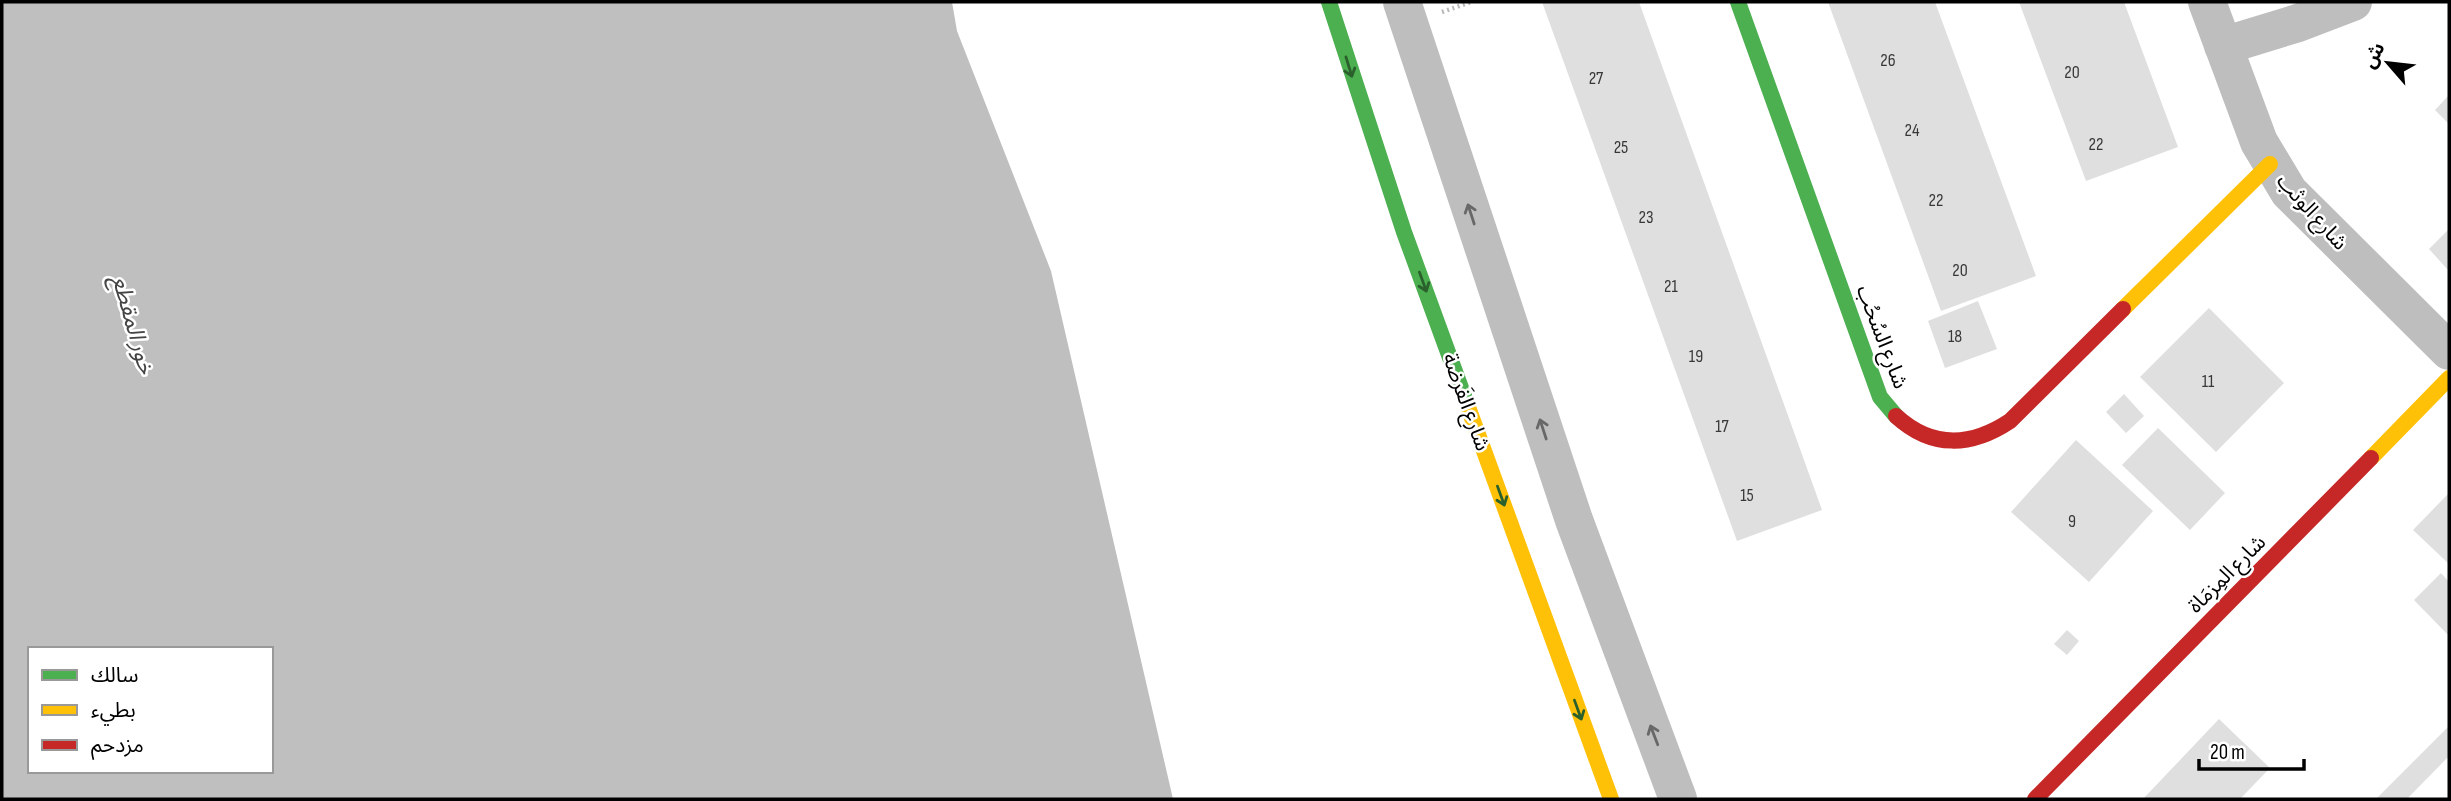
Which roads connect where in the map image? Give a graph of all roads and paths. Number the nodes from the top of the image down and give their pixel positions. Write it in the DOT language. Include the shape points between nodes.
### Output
graph roads {
  1 [pos="1329,2"];
  2 [pos="1402,2"];
  3 [pos="1738,2"];
  4 [pos="2207,2"];
  5 [pos="2353,2"];
  6 [pos="2223,46"];
  7 [pos="2270,164"];
  8 [pos="2449,351"];
  9 [pos="2449,378"];
  10 [pos="1611,799"];
  11 [pos="1678,799"];
  12 [pos="2035,799"];
  1 -- 10 [label="street, شارع الفَرضة, one-way" via="1404,232"];
  11 -- 2 [label="street, one-way" via="1574,520"];
  3 -- 7 [label="street, شارع السُحُب" via="1880,397 1902,425 1932,441 1966,442 2010,421"];
  4 -- 6 [label="street, شارع الوثب"];
  5 -- 6 [label="street"];
  6 -- 7 [label="street, شارع الوثب"];
  7 -- 8 [label="street, شارع الوثب" via="2313,218"];
  9 -- 12 [label="street, شارع المِزمَاة"];
}
